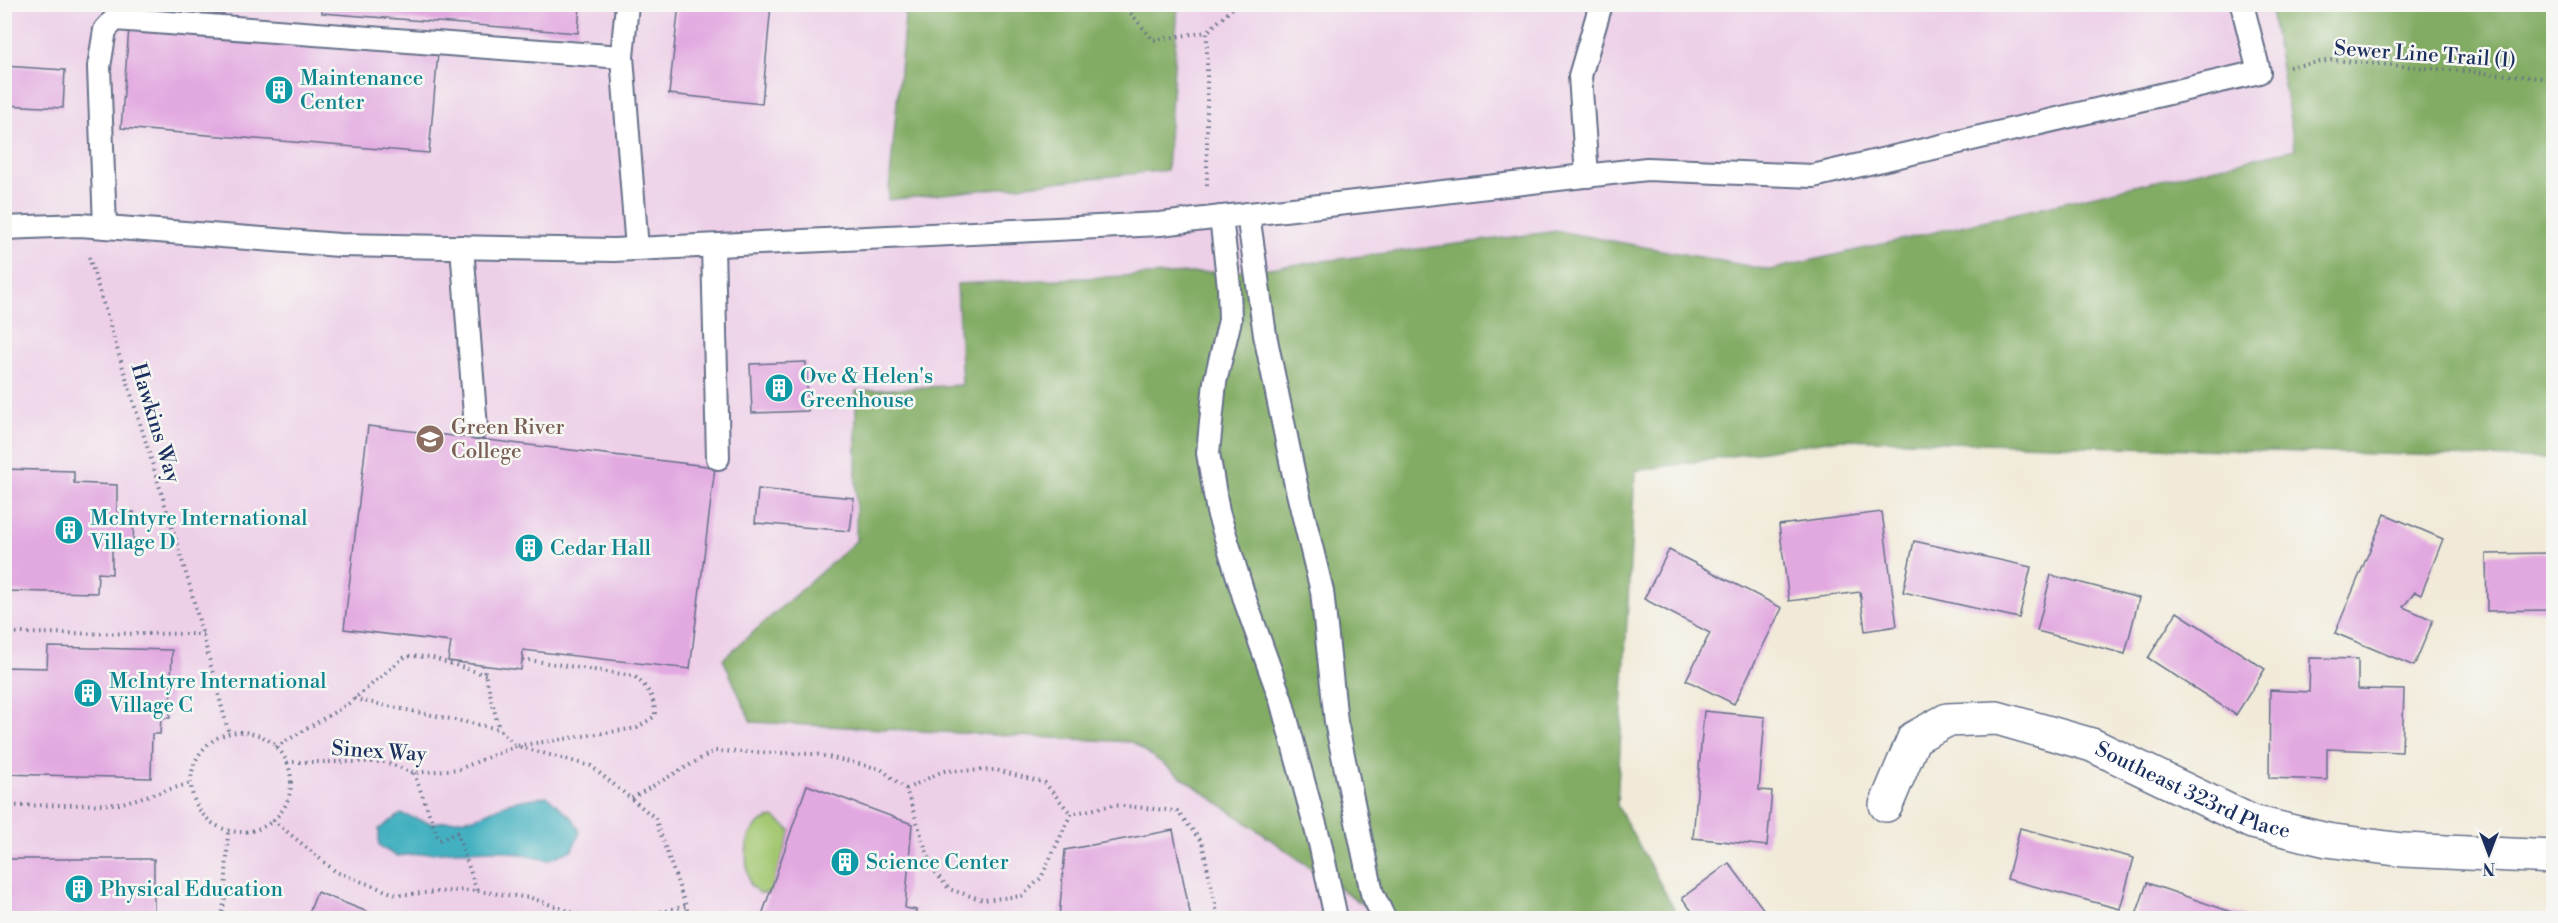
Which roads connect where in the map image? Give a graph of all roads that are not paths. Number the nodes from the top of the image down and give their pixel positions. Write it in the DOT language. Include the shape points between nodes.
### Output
graph roads {
  1 [pos="627,4"];
  2 [pos="1601,4"];
  3 [pos="2242,4"];
  4 [pos="622,57"];
  5 [pos="1587,176"];
  6 [pos="1248,214"];
  7 [pos="1214,218"];
  8 [pos="105,227"];
  9 [pos="4,228"];
  10 [pos="713,246"];
  11 [pos="462,247"];
  12 [pos="637,249"];
  13 [pos="476,428"];
  14 [pos="718,458"];
  15 [pos="1886,805"];
  16 [pos="2553,857"];
  17 [pos="1336,918"];
  18 [pos="1384,918"];
  1 -- 4 [label="lane"];
  2 -- 5 [label="lane" via="1580,76"];
  3 -- 5 [label="lane" via="2259,72 1813,176 1647,169"];
  4 -- 8 [label="lane" via="115,19 105,30 99,67"];
  4 -- 12 [label="lane"];
  5 -- 6 [label="lane"];
  6 -- 7 [label="lane"];
  6 -- 18 [label="lane" via="1265,334 1322,591 1336,722 1372,893"];
  7 -- 10 [label="lane"];
  7 -- 17 [label="lane" via="1229,287 1230,320 1215,382 1208,453 1218,512 1281,700"];
  8 -- 9 [label="lane"];
  8 -- 11 [label="lane" via="339,245"];
  10 -- 12 [label="lane"];
  10 -- 14 [label="lane"];
  11 -- 12 [label="lane"];
  11 -- 13 [label="lane"];
  15 -- 16 [label="street, Southeast 323rd Place" via="1914,738 1947,720 1997,718 2091,745 2252,822 2327,840 2403,850"];
}
